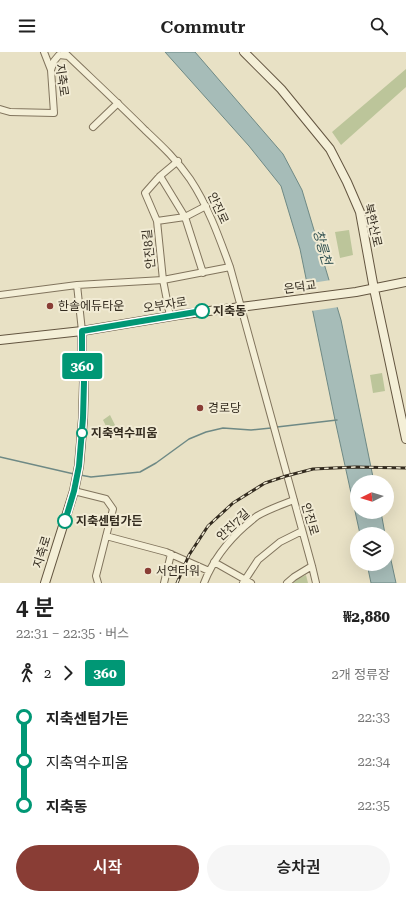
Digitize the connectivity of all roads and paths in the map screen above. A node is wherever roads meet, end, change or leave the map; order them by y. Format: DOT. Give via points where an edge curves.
graph roads {
  1 [pos="44,52"];
  2 [pos="244,52"];
  3 [pos="66,54"];
  4 [pos="52,70"];
  5 [pos="118,103"];
  6 [pos="0,109"];
  7 [pos="93,126"];
  8 [pos="178,161"];
  9 [pos="160,176"];
  10 [pos="206,206"];
  11 [pos="185,217"];
  12 [pos="157,221"];
  13 [pos="230,267"];
  14 [pos="203,273"];
  15 [pos="163,280"];
  16 [pos="406,282"];
  17 [pos="77,285"];
  18 [pos="374,289"];
  19 [pos="0,295"];
  20 [pos="264,304"];
  21 [pos="241,307"];
  22 [pos="170,316"];
  23 [pos="82,331"];
  24 [pos="0,340"];
  25 [pos="406,439"];
  26 [pos="74,491"];
  27 [pos="294,500"];
  28 [pos="302,531"];
  29 [pos="106,536"];
  30 [pos="171,554"];
  31 [pos="214,562"];
  32 [pos="312,566"];
  33 [pos="209,571"];
  34 [pos="244,581"];
  35 [pos="45,583"];
  36 [pos="98,583"];
  37 [pos="164,583"];
  38 [pos="204,583"];
  39 [pos="252,583"];
  40 [pos="287,583"];
  41 [pos="316,583"];
  1 -- 4 [label="street, 지축로"];
  2 -- 18 [label="main road, 북한산로" via="280,89 330,149 360,212"];
  3 -- 4 [label="street" via="59,55"];
  3 -- 5 [label="street, 안진로"];
  4 -- 6 [label="street, 지축로" via="54,113 10,112"];
  5 -- 7 [label="street"];
  5 -- 8 [label="street, 안진로"];
  8 -- 9 [label="street, 안진8길"];
  8 -- 10 [label="street, 안진로"];
  9 -- 11 [label="street"];
  9 -- 12 [label="street, 안진8길" via="145,193"];
  10 -- 11 [label="street"];
  10 -- 13 [label="street, 안진로"];
  11 -- 12 [label="street"];
  11 -- 14 [label="street"];
  12 -- 15 [label="street, 안진8길"];
  13 -- 14 [label="street, 안진8길"];
  13 -- 21 [label="street, 안진로"];
  14 -- 15 [label="street, 안진8길"];
  15 -- 17 [label="street, 안진8길"];
  15 -- 22 [label="street, 안진8길"];
  16 -- 18 [label="main road"];
  17 -- 19 [label="street, 안진8길"];
  17 -- 23 [label="street"];
  18 -- 20 [label="main road, 은덕교"];
  18 -- 25 [label="main road, 북한산로"];
  20 -- 21 [label="main road, 오부자로"];
  21 -- 22 [label="main road, 오부자로"];
  21 -- 27 [label="street, 안진로"];
  22 -- 23 [label="main road, 오부자로"];
  23 -- 24 [label="main road, 오부자로"];
  23 -- 26 [label="main road, 지축로" via="83,418"];
  26 -- 29 [label="street" via="106,499 113,509"];
  26 -- 35 [label="main road, 지축로"];
  27 -- 28 [label="street, 안진로"];
  27 -- 31 [label="street, 안진7길" via="256,517 220,552"];
  28 -- 32 [label="street, 안진로"];
  28 -- 34 [label="street" via="280,542 258,560"];
  29 -- 30 [label="street"];
  29 -- 36 [label="street" via="96,576"];
  30 -- 33 [label="street"];
  30 -- 37 [label="street"];
  31 -- 33 [label="street, 안진7길"];
  31 -- 34 [label="street"];
  32 -- 40 [label="street"];
  32 -- 41 [label="street, 안진로"];
  33 -- 38 [label="street, 안진7길"];
  34 -- 39 [label="street"];
}
